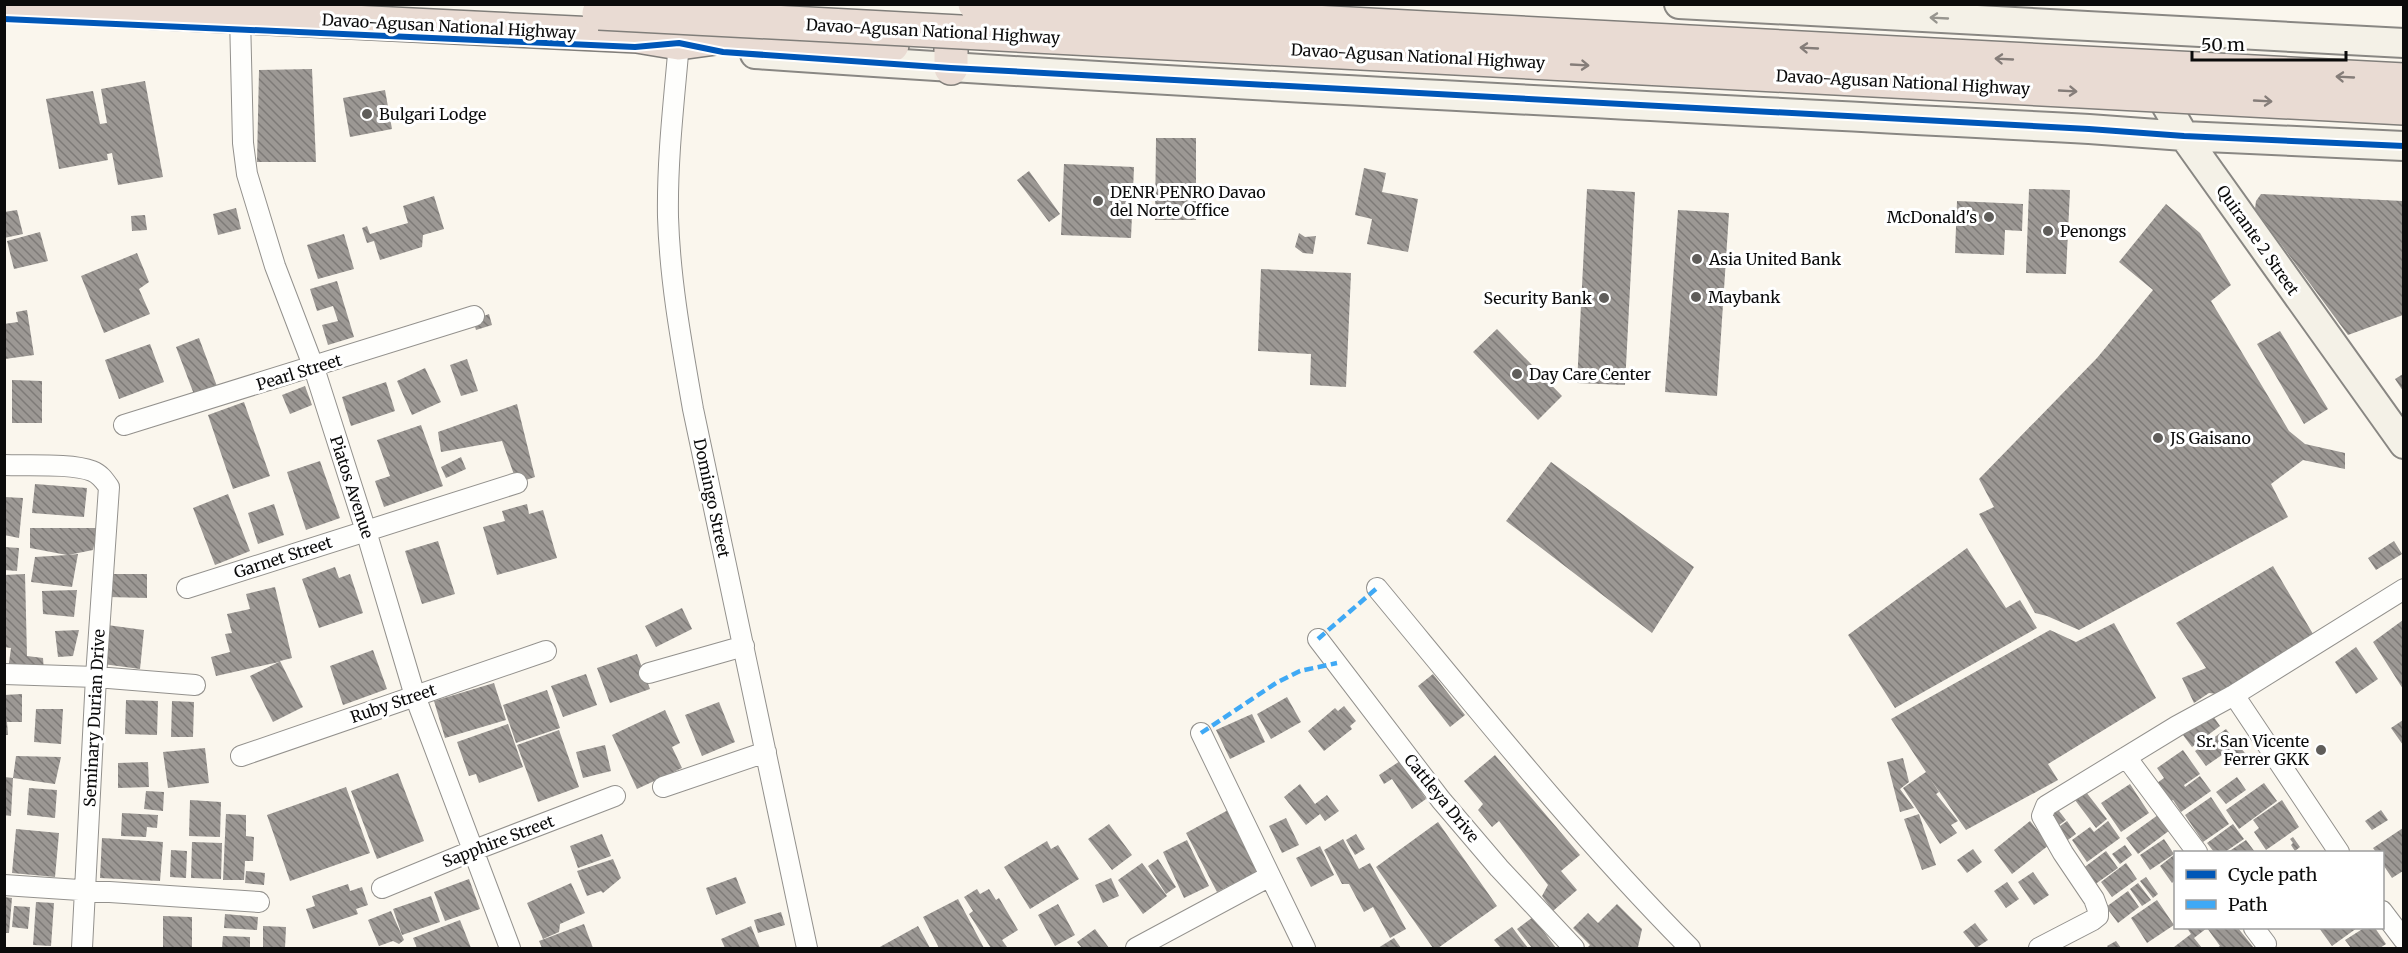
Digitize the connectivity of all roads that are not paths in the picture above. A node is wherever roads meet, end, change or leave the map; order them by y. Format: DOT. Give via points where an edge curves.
graph roads {
  1 [pos="4,4"];
  2 [pos="433,4"];
  3 [pos="675,4"];
  4 [pos="686,4"];
  5 [pos="975,4"];
  6 [pos="1177,4"];
  7 [pos="1690,12"];
  8 [pos="1371,15"];
  9 [pos="1434,18"];
  10 [pos="4,19"];
  11 [pos="240,24"];
  12 [pos="2123,28"];
  13 [pos="679,43"];
  14 [pos="2403,43"];
  15 [pos="951,57"];
  16 [pos="1370,65"];
  17 [pos="2403,80"];
  18 [pos="2403,108"];
  19 [pos="2184,136"];
  20 [pos="2403,146"];
  21 [pos="474,316"];
  22 [pos="314,368"];
  23 [pos="124,425"];
  24 [pos="2403,444"];
  25 [pos="4,465"];
  26 [pos="517,483"];
  27 [pos="366,531"];
  28 [pos="187,588"];
  29 [pos="1377,588"];
  30 [pos="2403,589"];
  31 [pos="1318,639"];
  32 [pos="744,646"];
  33 [pos="546,651"];
  34 [pos="649,673"];
  35 [pos="4,674"];
  36 [pos="96,677"];
  37 [pos="195,685"];
  38 [pos="2234,695"];
  39 [pos="415,696"];
  40 [pos="1201,733"];
  41 [pos="766,752"];
  42 [pos="241,756"];
  43 [pos="2126,757"];
  44 [pos="663,787"];
  45 [pos="615,796"];
  46 [pos="472,851"];
  47 [pos="2196,851"];
  48 [pos="2338,851"];
  49 [pos="1270,876"];
  50 [pos="4,885"];
  51 [pos="382,888"];
  52 [pos="85,889"];
  53 [pos="259,902"];
  54 [pos="2384,914"];
  55 [pos="2255,929"];
  56 [pos="2403,940"];
  57 [pos="2266,944"];
  58 [pos="82,948"];
  59 [pos="510,948"];
  60 [pos="807,948"];
  61 [pos="1136,948"];
  62 [pos="1305,948"];
  63 [pos="1574,948"];
  64 [pos="1690,948"];
  65 [pos="2038,948"];
  1 -- 11 [label="highway, Davao-Agusan National Highway"];
  2 -- 18 [label="highway, Davao-Agusan National Highway, one-way, bridge"];
  3 -- 13 [label="highway"];
  4 -- 13 [label="highway"];
  17 -- 5 [label="highway, Davao-Agusan National Highway, one-way, bridge"];
  6 -- 8 [label="highway"];
  7 -- 9 [label="highway"];
  12 -- 7 [label="street, one-way"];
  8 -- 9 [label="highway"];
  8 -- 16 [label="highway" via="1378,41"];
  9 -- 16 [label="highway, Davao-Agusan National Highway" via="1425,43 1431,68"];
  10 -- 11 [label="street"];
  11 -- 13 [label="highway, Davao-Agusan National Highway" via="637,36"];
  11 -- 22 [label="street, Piatos Avenue" via="247,174"];
  12 -- 14 [label="street"];
  12 -- 19 [label="street, Quirante 2 Street"];
  13 -- 15 [label="highway, Davao-Agusan National Highway" via="723,37"];
  13 -- 32 [label="street, Domingo Street" via="668,178 673,279 693,409"];
  15 -- 16 [label="highway, Davao-Agusan National Highway"];
  15 -- 19 [label="street"];
  19 -- 20 [label="street"];
  19 -- 24 [label="street, Quirante 2 Street"];
  21 -- 22 [label="street, Pearl Street"];
  22 -- 23 [label="street, Pearl Street"];
  22 -- 27 [label="street, Piatos Avenue"];
  25 -- 36 [label="street, Seminary Durian Drive" via="80,468 93,471 109,487"];
  26 -- 27 [label="street, Garnet Street"];
  27 -- 28 [label="street, Garnet Street"];
  27 -- 39 [label="street, Piatos Avenue"];
  29 -- 64 [label="street" via="1566,816"];
  30 -- 38 [label="street"];
  31 -- 63 [label="street, Cattleya Drive" via="1441,800"];
  32 -- 34 [label="street"];
  32 -- 41 [label="street, Domingo Street"];
  33 -- 39 [label="street, Ruby Street"];
  35 -- 36 [label="street"];
  36 -- 37 [label="street"];
  36 -- 52 [label="street, Seminary Durian Drive"];
  38 -- 43 [label="street"];
  38 -- 48 [label="street"];
  39 -- 42 [label="street, Ruby Street"];
  39 -- 46 [label="street, Piatos Avenue"];
  40 -- 49 [label="street"];
  41 -- 44 [label="street"];
  41 -- 60 [label="street, Domingo Street"];
  43 -- 47 [label="street"];
  43 -- 65 [label="street" via="2042,812 2063,853 2094,899 2098,915"];
  45 -- 46 [label="street, Sapphire Street"];
  46 -- 51 [label="street, Sapphire Street"];
  46 -- 59 [label="street, Piatos Avenue"];
  49 -- 61 [label="street"];
  49 -- 62 [label="street"];
  50 -- 52 [label="street"];
  52 -- 53 [label="street"];
  52 -- 58 [label="street, Seminary Durian Drive"];
  54 -- 56 [label="street"];
  55 -- 57 [label="street"];
}
